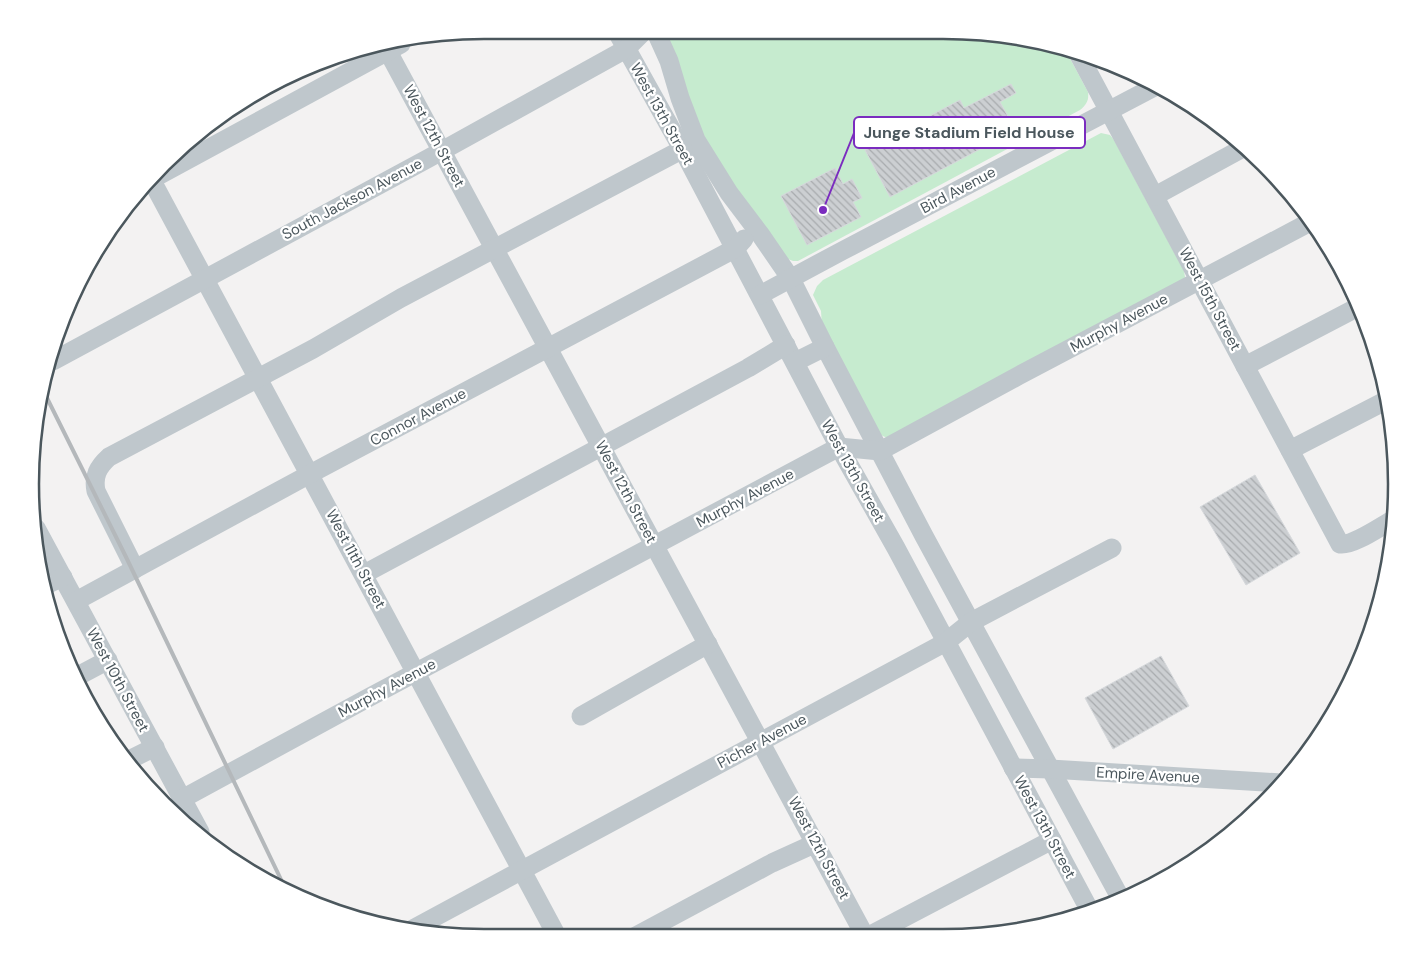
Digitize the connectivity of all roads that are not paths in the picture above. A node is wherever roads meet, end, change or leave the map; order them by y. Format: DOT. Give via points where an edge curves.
graph roads {
  1 [pos="621,39"];
  2 [pos="636,39"];
  3 [pos="658,39"];
  4 [pos="393,48"];
  5 [pos="388,49"];
  6 [pos="626,49"];
  7 [pos="1083,61"];
  8 [pos="1149,90"];
  9 [pos="1109,111"];
  10 [pos="683,149"];
  11 [pos="1238,150"];
  12 [pos="442,151"];
  13 [pos="167,171"];
  14 [pos="154,185"];
  15 [pos="1154,196"];
  16 [pos="1305,225"];
  17 [pos="754,227"];
  18 [pos="736,248"];
  19 [pos="494,249"];
  20 [pos="204,278"];
  21 [pos="791,279"];
  22 [pos="1200,281"];
  23 [pos="760,295"];
  24 [pos="1352,310"];
  25 [pos="786,344"];
  26 [pos="825,346"];
  27 [pos="548,348"];
  28 [pos="57,359"];
  29 [pos="795,362"];
  30 [pos="1245,366"];
  31 [pos="258,378"];
  32 [pos="1381,403"];
  33 [pos="601,446"];
  34 [pos="839,447"];
  35 [pos="1290,450"];
  36 [pos="880,451"];
  37 [pos="310,474"];
  38 [pos="1386,524"];
  39 [pos="924,536"];
  40 [pos="43,540"];
  41 [pos="655,546"];
  42 [pos="896,548"];
  43 [pos="1112,548"];
  44 [pos="134,569"];
  45 [pos="364,574"];
  46 [pos="63,576"];
  47 [pos="50,583"];
  48 [pos="76,601"];
  49 [pos="971,622"];
  50 [pos="946,642"];
  51 [pos="708,644"];
  52 [pos="108,660"];
  53 [pos="416,672"];
  54 [pos="82,674"];
  55 [pos="581,716"];
  56 [pos="1026,724"];
  57 [pos="998,739"];
  58 [pos="761,741"];
  59 [pos="154,747"];
  60 [pos="133,758"];
  61 [pos="1013,768"];
  62 [pos="1050,769"];
  63 [pos="1274,782"];
  64 [pos="182,799"];
  65 [pos="1072,810"];
  66 [pos="194,823"];
  67 [pos="1049,833"];
  68 [pos="816,843"];
  69 [pos="521,870"];
  70 [pos="1112,882"];
  71 [pos="1118,893"];
  72 [pos="1086,904"];
  73 [pos="421,924"];
  74 [pos="553,929"];
  75 [pos="649,929"];
  76 [pos="861,929"];
  77 [pos="882,929"];
  1 -- 6 [label="street, West 13th Street"];
  2 -- 6 [label="street, South Jackson Avenue"];
  3 -- 17 [label="street, West 13th Street" via="696,140"];
  4 -- 12 [label="street, West 12th Street"];
  5 -- 13 [label="street"];
  6 -- 10 [label="street, West 13th Street"];
  6 -- 12 [label="street, South Jackson Avenue"];
  7 -- 9 [label="street, West 15th Street"];
  8 -- 9 [label="street, Bird Avenue"];
  9 -- 15 [label="street, West 15th Street"];
  9 -- 21 [label="street, Bird Avenue"];
  10 -- 18 [label="street, West 13th Street"];
  10 -- 19 [label="street"];
  11 -- 15 [label="street"];
  12 -- 19 [label="street, West 12th Street"];
  12 -- 20 [label="street, South Jackson Avenue"];
  14 -- 20 [label="street, West 11th Street"];
  15 -- 22 [label="street, West 15th Street"];
  16 -- 22 [label="street, Murphy Avenue"];
  17 -- 18 [label="street, Connor Avenue"];
  17 -- 21 [label="street, West 13th Street"];
  18 -- 23 [label="street, West 13th Street"];
  18 -- 27 [label="street, Connor Avenue"];
  19 -- 27 [label="street, West 12th Street"];
  19 -- 31 [label="street"];
  20 -- 28 [label="street, South Jackson Avenue"];
  20 -- 31 [label="street, West 11th Street"];
  21 -- 23 [label="street, Bird Avenue"];
  21 -- 26 [label="street, West 13th Street"];
  22 -- 30 [label="street, West 15th Street"];
  22 -- 36 [label="street, Murphy Avenue"];
  23 -- 25 [label="street, West 13th Street"];
  24 -- 30 [label="street"];
  25 -- 29 [label="street, West 13th Street"];
  25 -- 33 [label="street" via="748,368"];
  26 -- 29 [label="street"];
  26 -- 36 [label="street, West 13th Street"];
  27 -- 33 [label="street, West 12th Street"];
  27 -- 37 [label="street, Connor Avenue"];
  29 -- 34 [label="street, West 13th Street"];
  30 -- 35 [label="street, West 15th Street"];
  31 -- 37 [label="street, West 11th Street"];
  31 -- 44 [label="street" via="116,452 102,463 94,483 96,491"];
  32 -- 35 [label="street"];
  33 -- 41 [label="street, West 12th Street"];
  33 -- 45 [label="street"];
  34 -- 36 [label="street"];
  34 -- 41 [label="street, Murphy Avenue"];
  34 -- 42 [label="street, West 13th Street"];
  35 -- 38 [label="street, West 15th Street" via="1340,544 1351,543"];
  36 -- 39 [label="street, West 13th Street"];
  37 -- 44 [label="street, Connor Avenue"];
  37 -- 45 [label="street, West 11th Street"];
  39 -- 42 [label="street"];
  39 -- 49 [label="street, West 13th Street"];
  40 -- 46 [label="street, West 10th Street"];
  41 -- 51 [label="street, West 12th Street"];
  41 -- 53 [label="street, Murphy Avenue"];
  42 -- 50 [label="street, West 13th Street"];
  43 -- 49 [label="street, Picher Avenue"];
  44 -- 48 [label="street, Connor Avenue"];
  45 -- 53 [label="street, West 11th Street"];
  46 -- 47 [label="street"];
  46 -- 48 [label="street, West 10th Street"];
  48 -- 52 [label="street, West 10th Street"];
  49 -- 50 [label="street, Picher Avenue"];
  49 -- 56 [label="street, West 13th Street"];
  50 -- 57 [label="street, West 13th Street"];
  50 -- 58 [label="street, Picher Avenue"];
  51 -- 55 [label="street"];
  51 -- 58 [label="street, West 12th Street"];
  52 -- 54 [label="street"];
  52 -- 59 [label="street, West 10th Street"];
  53 -- 64 [label="street, Murphy Avenue"];
  53 -- 69 [label="street, West 11th Street"];
  56 -- 57 [label="street"];
  56 -- 62 [label="street, West 13th Street"];
  57 -- 61 [label="street, West 13th Street"];
  58 -- 68 [label="street, West 12th Street"];
  58 -- 69 [label="street, Picher Avenue"];
  59 -- 60 [label="street"];
  59 -- 64 [label="street, West 10th Street"];
  61 -- 62 [label="street, Empire Avenue"];
  61 -- 67 [label="street, West 13th Street"];
  62 -- 63 [label="street, Empire Avenue"];
  62 -- 65 [label="street, West 13th Street"];
  64 -- 66 [label="street, West 10th Street"];
  65 -- 67 [label="street"];
  65 -- 70 [label="street, West 13th Street"];
  67 -- 72 [label="street, West 13th Street"];
  67 -- 77 [label="street"];
  68 -- 75 [label="street"];
  68 -- 76 [label="street, West 12th Street"];
  69 -- 73 [label="street, Picher Avenue"];
  69 -- 74 [label="street, West 11th Street"];
  70 -- 71 [label="street, West 13th Street"];
  70 -- 72 [label="street"];
}
